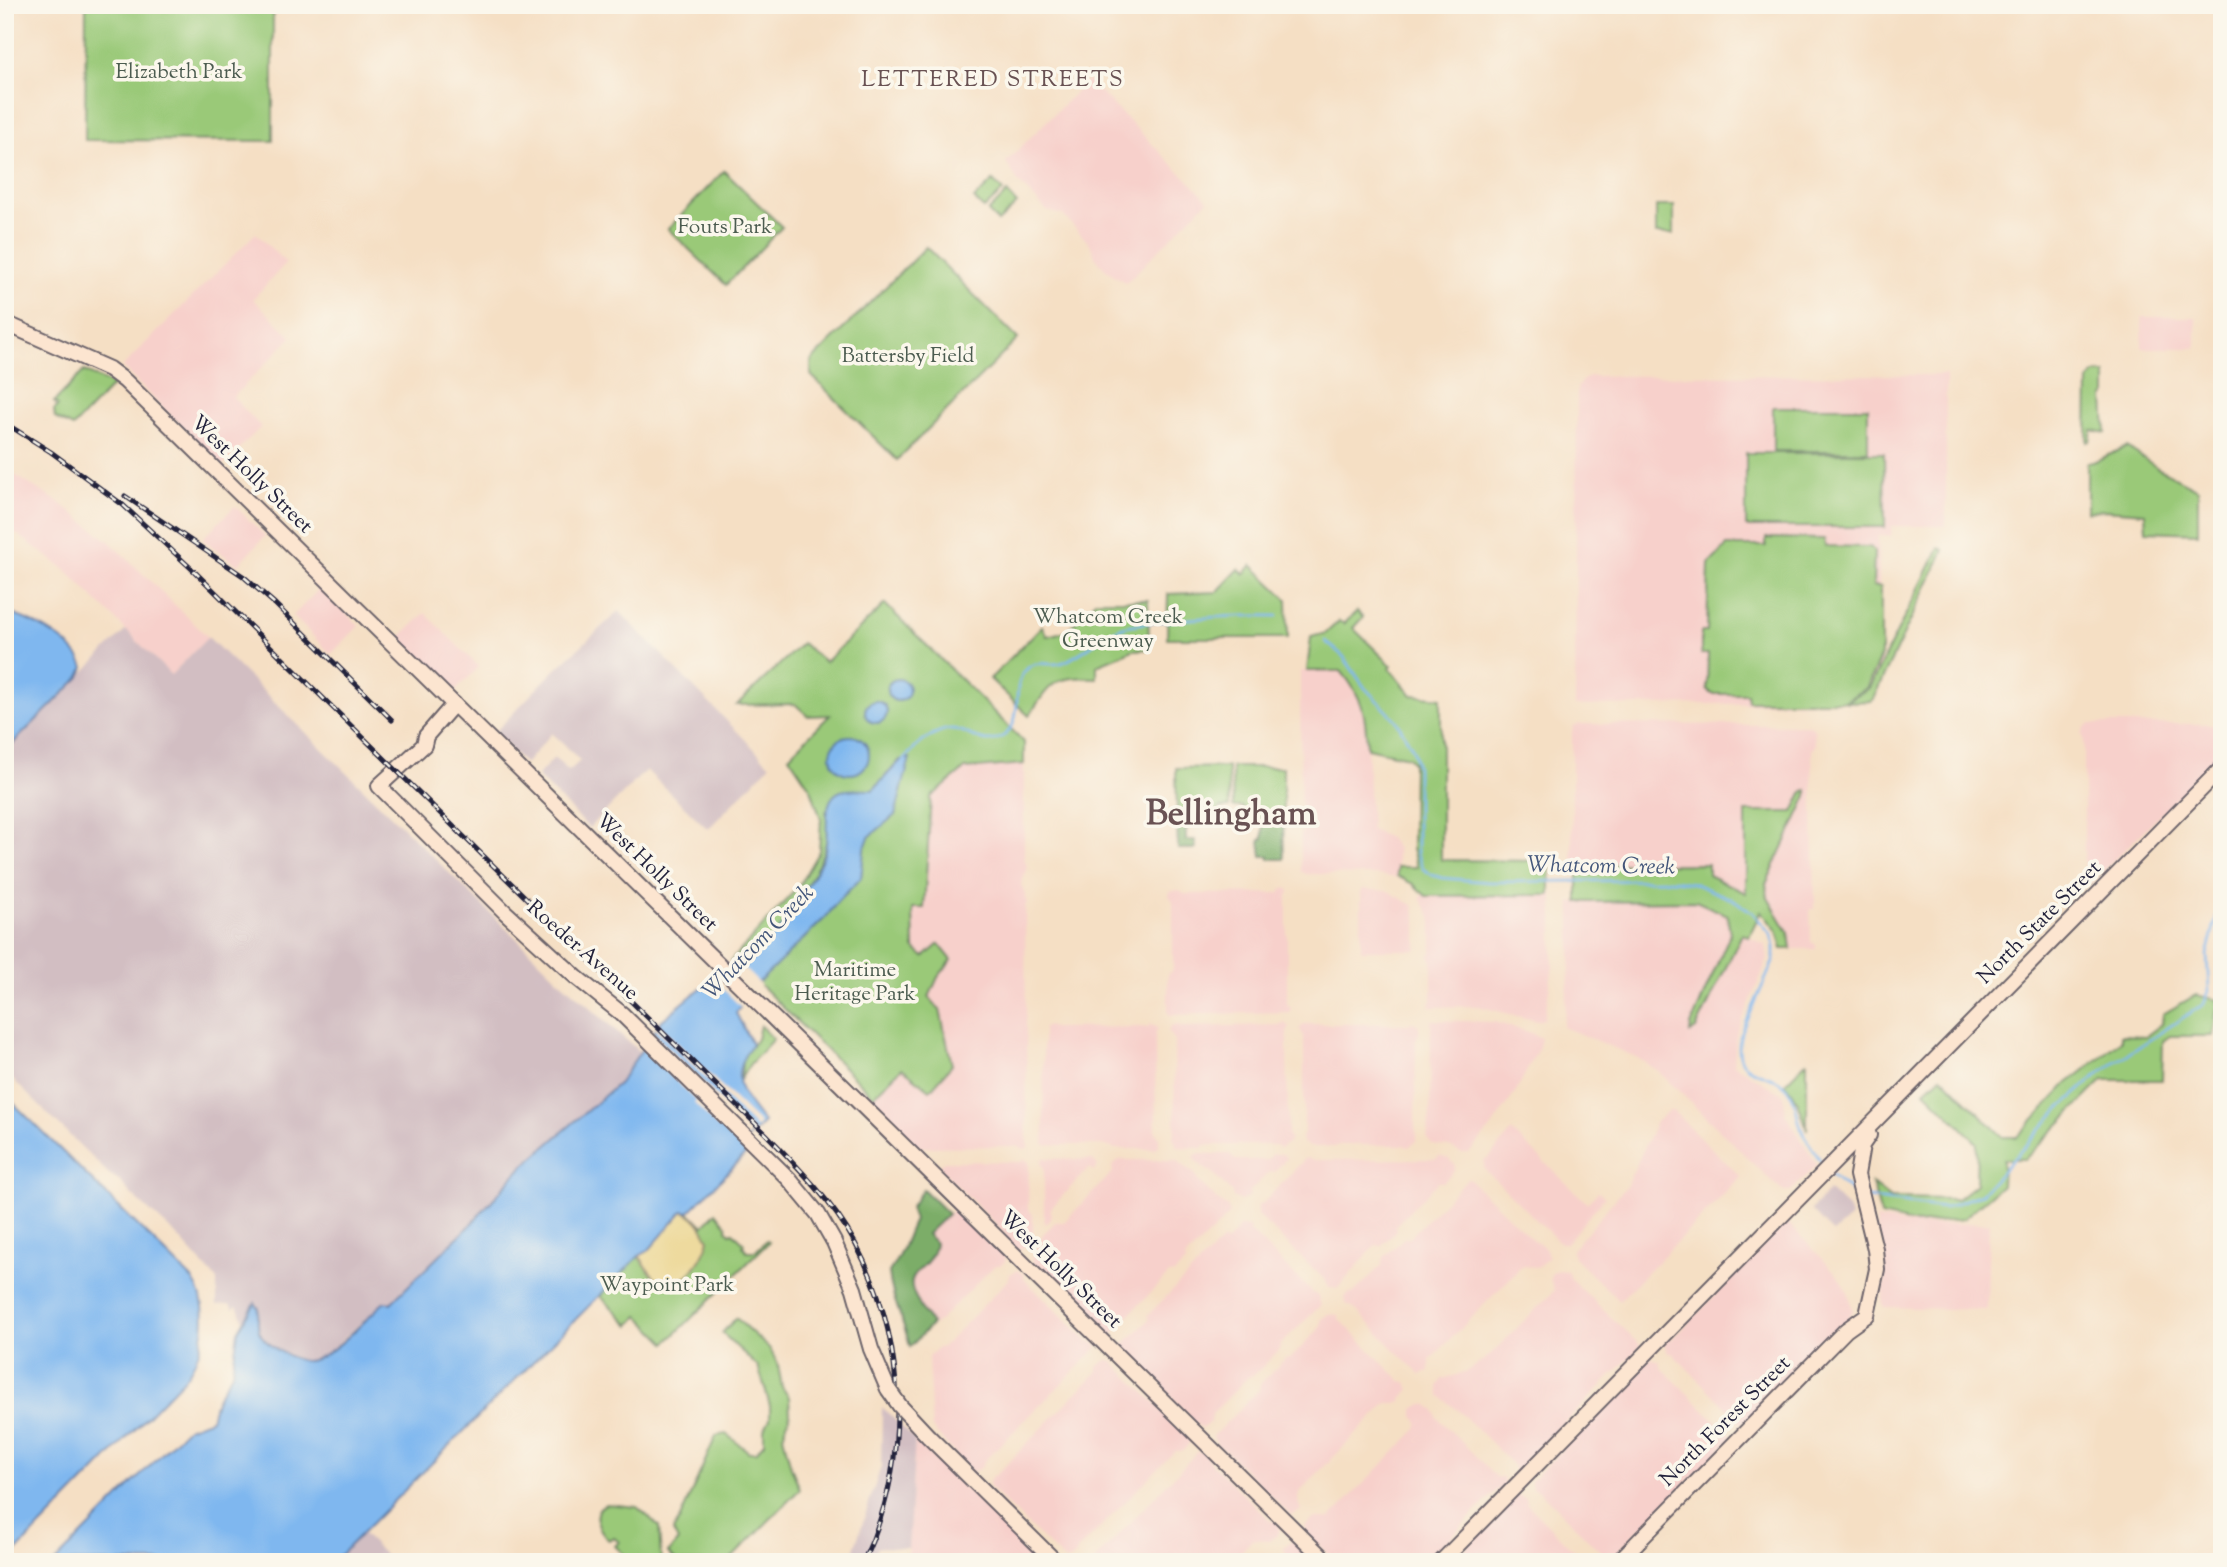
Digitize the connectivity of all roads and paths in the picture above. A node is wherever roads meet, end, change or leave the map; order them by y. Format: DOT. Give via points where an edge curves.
graph roads {
  1 [pos="5,323"];
  2 [pos="454,704"];
  3 [pos="2222,768"];
  4 [pos="1889,1109"];
  5 [pos="1056,1562"];
  6 [pos="1327,1562"];
  7 [pos="1441,1562"];
  8 [pos="1618,1562"];
  1 -- 2 [label="main road, West Holly Street" via="109,369 125,381"];
  2 -- 5 [label="main road, Roeder Avenue, bridge" via="426,736 394,762 396,769 379,786 789,1179 824,1225 854,1289 883,1379 900,1406"];
  2 -- 6 [label="main road, West Holly Street"];
  3 -- 4 [label="main road, North State Street"];
  4 -- 7 [label="main road"];
  4 -- 8 [label="main road, North Forest Street" via="1862,1145 1858,1160 1858,1181 1877,1269 1867,1315 1846,1330"];
}
